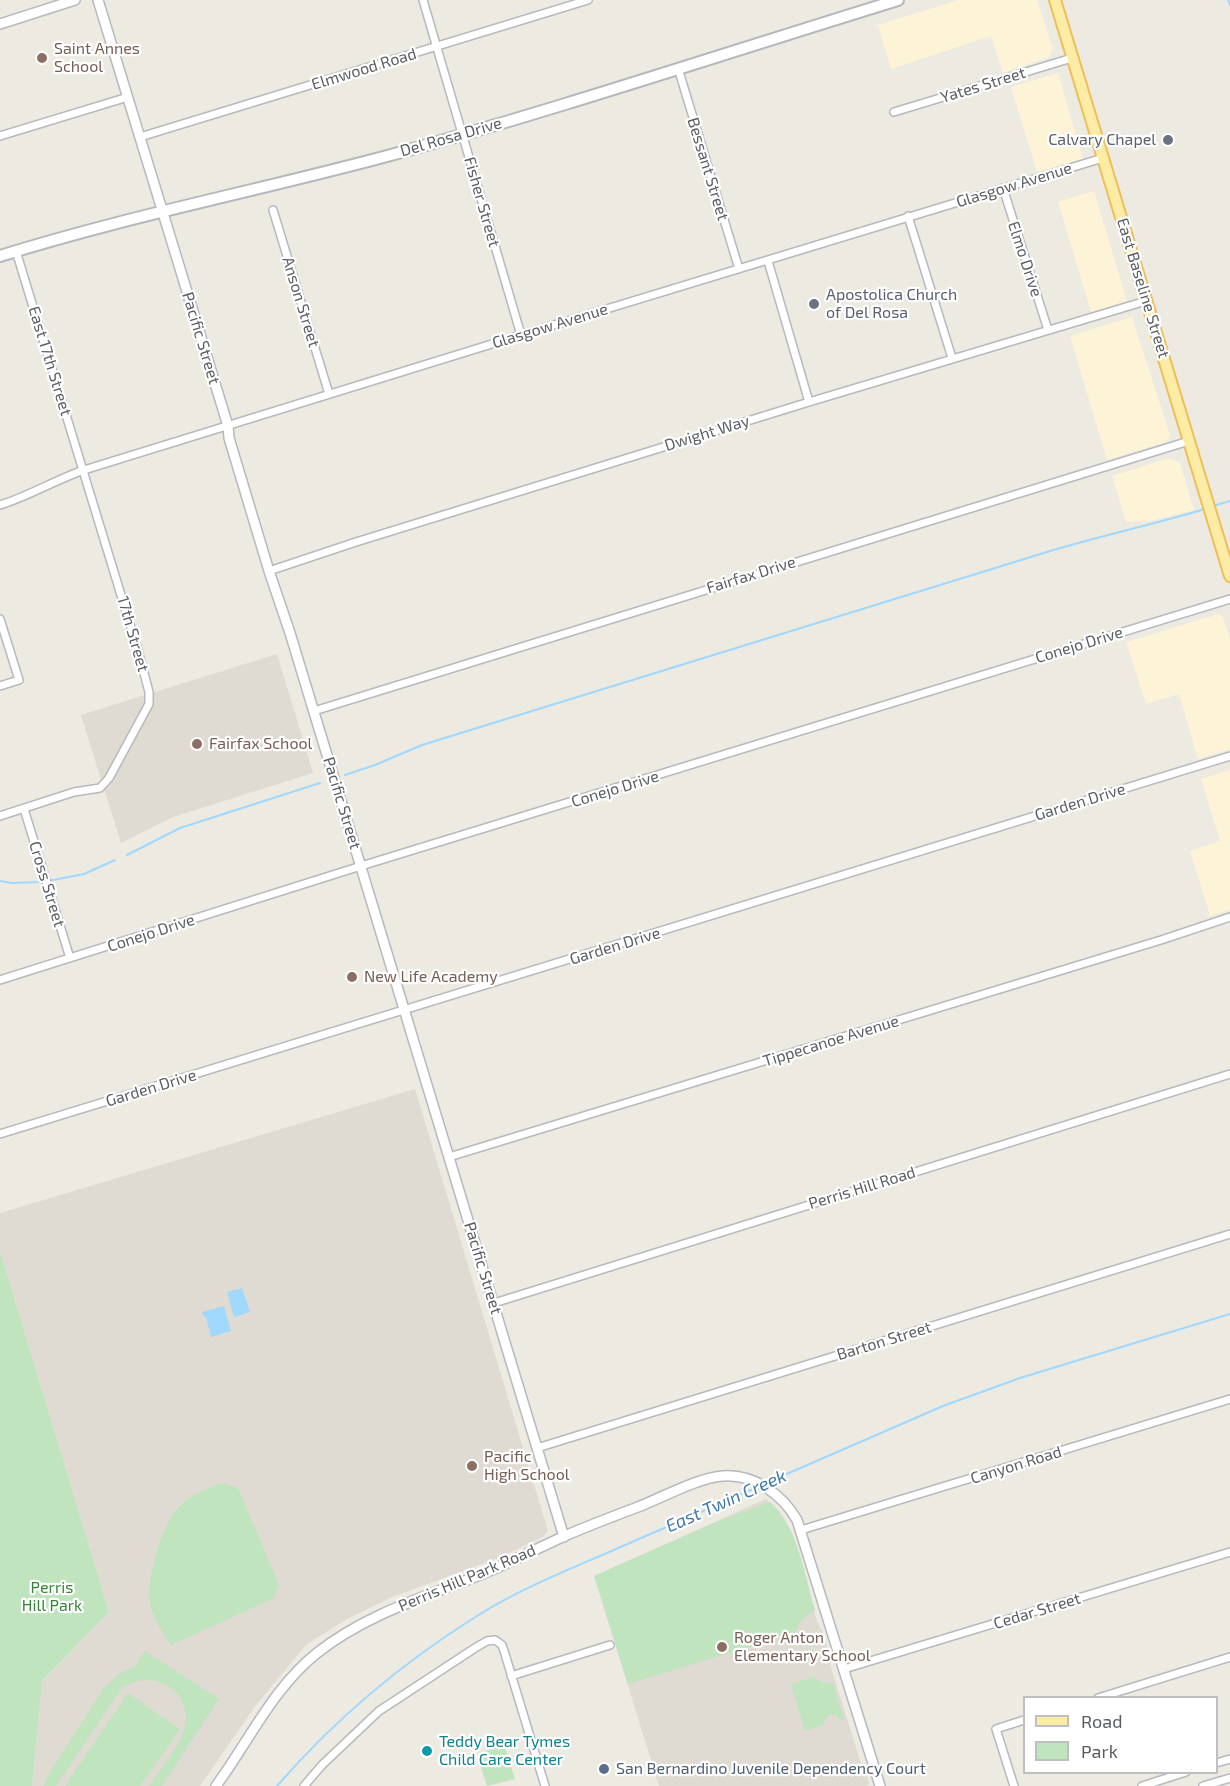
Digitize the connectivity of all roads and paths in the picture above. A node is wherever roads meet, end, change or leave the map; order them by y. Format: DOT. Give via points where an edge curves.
graph roads {
  1 [pos="75,0"];
  2 [pos="98,0"];
  3 [pos="423,0"];
  4 [pos="588,0"];
  5 [pos="898,0"];
  6 [pos="1054,0"];
  7 [pos="0,24"];
  8 [pos="437,47"];
  9 [pos="1072,58"];
  10 [pos="678,68"];
  11 [pos="128,97"];
  12 [pos="894,112"];
  13 [pos="463,134"];
  14 [pos="0,136"];
  15 [pos="140,137"];
  16 [pos="1103,158"];
  17 [pos="1003,188"];
  18 [pos="273,210"];
  19 [pos="162,211"];
  20 [pos="908,216"];
  21 [pos="15,251"];
  22 [pos="0,256"];
  23 [pos="768,261"];
  24 [pos="739,269"];
  25 [pos="1146,301"];
  26 [pos="1048,330"];
  27 [pos="521,334"];
  28 [pos="952,358"];
  29 [pos="329,394"];
  30 [pos="809,402"];
  31 [pos="228,426"];
  32 [pos="1189,441"];
  33 [pos="84,470"];
  34 [pos="0,505"];
  35 [pos="269,571"];
  36 [pos="1230,576"];
  37 [pos="1230,599"];
  38 [pos="0,620"];
  39 [pos="0,686"];
  40 [pos="314,711"];
  41 [pos="1230,756"];
  42 [pos="24,809"];
  43 [pos="0,816"];
  44 [pos="361,867"];
  45 [pos="1230,917"];
  46 [pos="70,958"];
  47 [pos="0,980"];
  48 [pos="405,1011"];
  49 [pos="1230,1074"];
  50 [pos="0,1134"];
  51 [pos="449,1157"];
  52 [pos="1230,1234"];
  53 [pos="494,1303"];
  54 [pos="1230,1399"];
  55 [pos="537,1448"];
  56 [pos="801,1530"];
  57 [pos="564,1536"];
  58 [pos="1230,1552"];
  59 [pos="610,1645"];
  60 [pos="1230,1657"];
  61 [pos="844,1669"];
  62 [pos="511,1676"];
  63 [pos="1104,1696"];
  64 [pos="1023,1720"];
  65 [pos="1183,1774"];
  66 [pos="1230,1778"];
  67 [pos="216,1786"];
  68 [pos="304,1786"];
  69 [pos="545,1786"];
  70 [pos="880,1786"];
  71 [pos="1014,1786"];
  72 [pos="1142,1786"];
  73 [pos="1203,1786"];
  1 -- 7 [label="street"];
  2 -- 11 [label="street, Pacific Street"];
  3 -- 8 [label="street, Fisher Street"];
  4 -- 8 [label="street, Elmwood Road"];
  5 -- 10 [label="main road, Del Rosa Drive"];
  6 -- 9 [label="main road, East Baseline Street"];
  8 -- 13 [label="street, Fisher Street"];
  8 -- 15 [label="street, Elmwood Road"];
  9 -- 12 [label="street, Yates Street"];
  9 -- 16 [label="main road, East Baseline Street"];
  10 -- 13 [label="main road, Del Rosa Drive"];
  10 -- 24 [label="street, Bessant Street"];
  11 -- 14 [label="street"];
  11 -- 15 [label="street, Pacific Street"];
  13 -- 19 [label="main road, Del Rosa Drive"];
  13 -- 27 [label="street, Fisher Street"];
  15 -- 19 [label="street, Pacific Street"];
  16 -- 17 [label="street, Glasgow Avenue"];
  16 -- 25 [label="main road, East Baseline Street"];
  17 -- 20 [label="street, Glasgow Avenue"];
  17 -- 26 [label="street, Elmo Drive"];
  18 -- 29 [label="street, Anson Street"];
  19 -- 21 [label="main road, Del Rosa Drive"];
  19 -- 31 [label="street, Pacific Street"];
  20 -- 23 [label="street, Glasgow Avenue"];
  20 -- 28 [label="street"];
  21 -- 22 [label="main road, Del Rosa Drive"];
  21 -- 33 [label="street, East 17th Street"];
  23 -- 24 [label="street, Glasgow Avenue"];
  23 -- 30 [label="street"];
  24 -- 27 [label="street, Glasgow Avenue"];
  25 -- 26 [label="street, Dwight Way"];
  25 -- 32 [label="main road, East Baseline Street"];
  26 -- 28 [label="street, Dwight Way"];
  27 -- 29 [label="street, Glasgow Avenue"];
  28 -- 30 [label="street, Dwight Way"];
  29 -- 31 [label="street, Glasgow Avenue"];
  30 -- 35 [label="street, Dwight Way"];
  31 -- 33 [label="street, Glasgow Avenue"];
  31 -- 35 [label="street, Pacific Street"];
  32 -- 36 [label="main road, East Baseline Street"];
  32 -- 40 [label="street, Fairfax Drive"];
  33 -- 34 [label="street, Glasgow Avenue"];
  33 -- 42 [label="street, 17th Street" via="150,704 100,788 74,792"];
  35 -- 40 [label="street, Pacific Street"];
  37 -- 44 [label="street, Conejo Drive"];
  38 -- 39 [label="street" via="19,680"];
  40 -- 44 [label="street, Pacific Street"];
  41 -- 48 [label="street, Garden Drive"];
  42 -- 43 [label="street"];
  42 -- 46 [label="street, Cross Street"];
  44 -- 46 [label="street, Conejo Drive"];
  44 -- 48 [label="street, Pacific Street"];
  45 -- 51 [label="street, Tippecanoe Avenue"];
  46 -- 47 [label="street, Conejo Drive"];
  48 -- 50 [label="street, Garden Drive"];
  48 -- 51 [label="street, Pacific Street"];
  49 -- 53 [label="street, Perris Hill Road"];
  51 -- 53 [label="street, Pacific Street"];
  52 -- 55 [label="street, Barton Street"];
  53 -- 55 [label="street, Pacific Street"];
  54 -- 56 [label="street, Canyon Road"];
  55 -- 57 [label="street, Pacific Street"];
  56 -- 57 [label="street, Perris Hill Park Road" via="792,1511 776,1494 740,1477 725,1476"];
  56 -- 61 [label="street"];
  57 -- 67 [label="street, Perris Hill Park Road" via="339,1636 290,1679"];
  58 -- 61 [label="street, Cedar Street"];
  59 -- 62 [label="street"];
  60 -- 63 [label="street"];
  61 -- 70 [label="street"];
  62 -- 68 [label="street" via="502,1645 495,1640 487,1641 379,1711"];
  62 -- 69 [label="street"];
  64 -- 71 [label="street" via="996,1729"];
  65 -- 72 [label="street"];
  66 -- 73 [label="street"];
}
